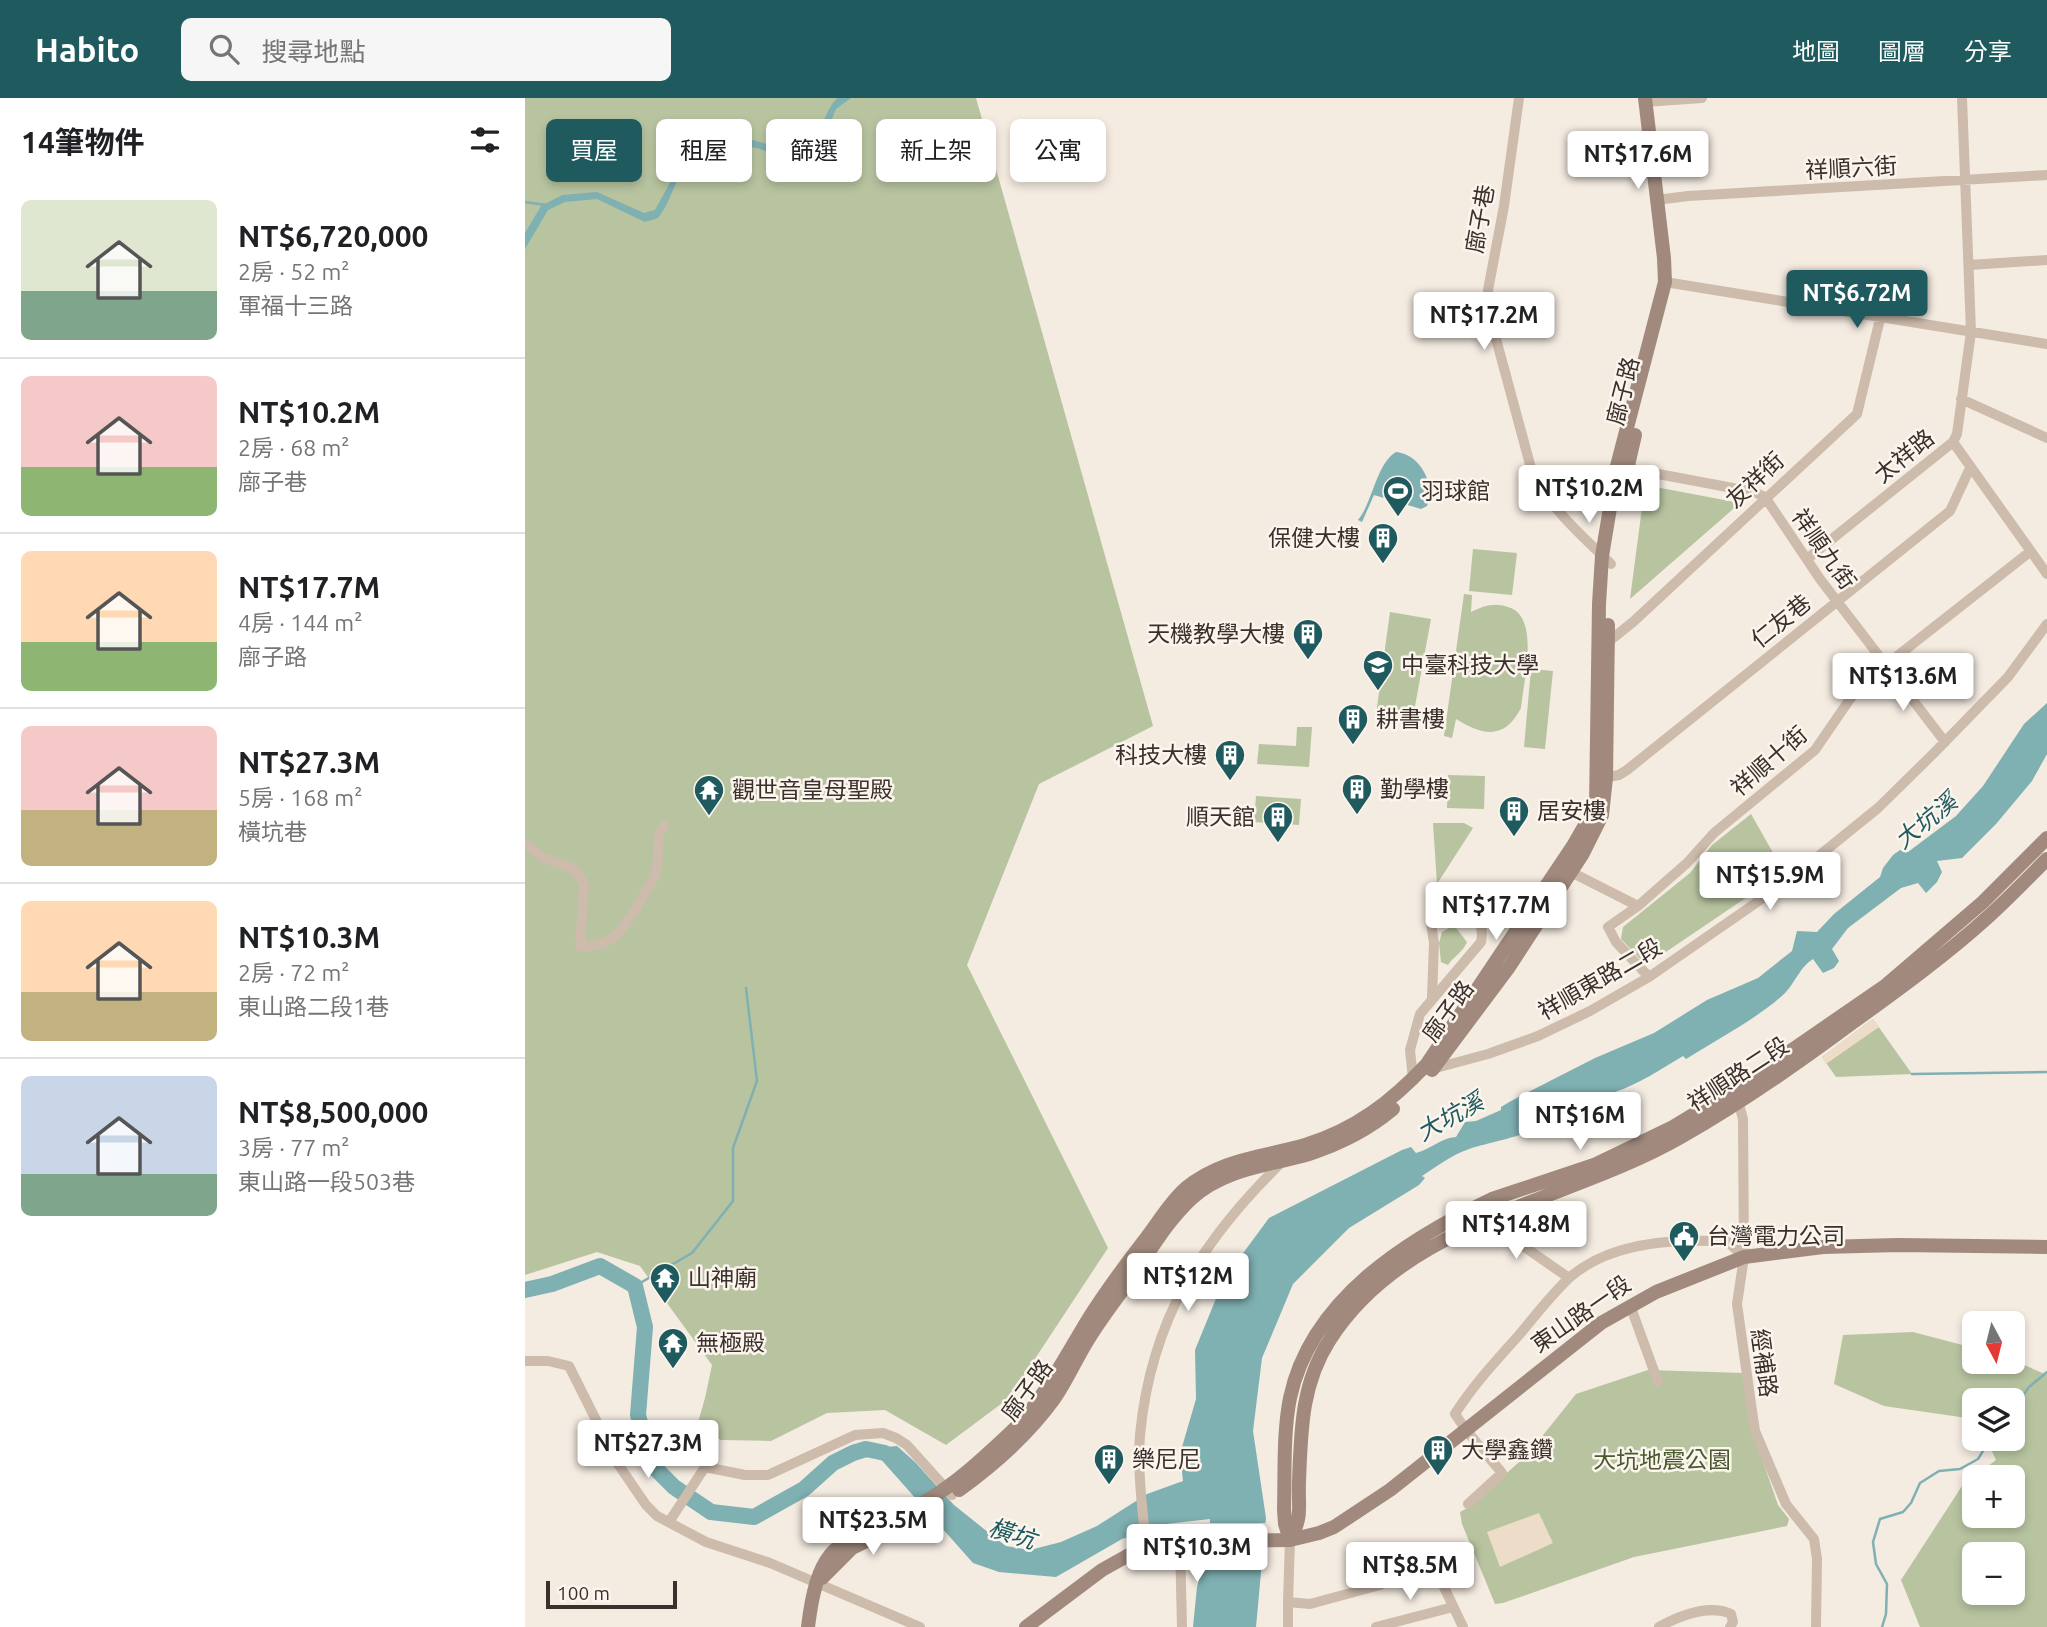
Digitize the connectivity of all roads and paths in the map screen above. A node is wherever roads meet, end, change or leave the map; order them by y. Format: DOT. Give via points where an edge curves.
graph roads {
  1 [pos="1518,98"];
  2 [pos="1702,98"];
  3 [pos="1962,98"];
  4 [pos="1649,100"];
  5 [pos="2047,175"];
  6 [pos="1965,181"];
  7 [pos="1662,199"];
  8 [pos="2047,260"];
  9 [pos="1969,265"];
  10 [pos="1669,283"];
  11 [pos="1879,318"];
  12 [pos="1971,332"];
  13 [pos="2047,344"];
  14 [pos="1961,399"];
  15 [pos="2047,438"];
  16 [pos="1953,442"];
  17 [pos="1622,467"];
  18 [pos="1970,468"];
  19 [pos="1765,497"];
  20 [pos="2031,551"];
  21 [pos="1807,559"];
  22 [pos="1607,560"];
  23 [pos="2047,574"];
  24 [pos="1836,601"];
  25 [pos="2047,624"];
  26 [pos="1608,642"];
  27 [pos="1887,666"];
  28 [pos="1945,742"];
  29 [pos="1600,778"];
  30 [pos="664,826"];
  31 [pos="2047,838"];
  32 [pos="525,843"];
  33 [pos="2047,859"];
  34 [pos="1571,872"];
  35 [pos="1638,906"];
  36 [pos="1649,977"];
  37 [pos="1432,998"];
  38 [pos="1430,1067"];
  39 [pos="1417,1082"];
  40 [pos="1737,1096"];
  41 [pos="1283,1160"];
  42 [pos="1496,1215"];
  43 [pos="2047,1247"];
  44 [pos="1744,1257"];
  45 [pos="1569,1278"];
  46 [pos="1630,1305"];
  47 [pos="525,1361"];
  48 [pos="1658,1382"];
  49 [pos="1466,1430"];
  50 [pos="948,1493"];
  51 [pos="1468,1504"];
  52 [pos="669,1522"];
  53 [pos="1290,1540"];
  54 [pos="1187,1541"];
  55 [pos="1146,1542"];
  56 [pos="815,1583"];
  57 [pos="1288,1602"];
  58 [pos="1453,1607"];
  59 [pos="918,1626"];
  60 [pos="808,1627"];
  61 [pos="1026,1627"];
  62 [pos="1182,1627"];
  63 [pos="1288,1627"];
  64 [pos="1376,1627"];
  65 [pos="1462,1627"];
  66 [pos="1659,1627"];
  67 [pos="1730,1627"];
  68 [pos="1816,1627"];
  1 -- 22 [label="street, 廍子巷" via="1488,290 1492,324 1538,483 1550,504"];
  2 -- 4 [label="street"];
  3 -- 6 [label="street, 太祥路"];
  4 -- 7 [label="main road, 廍子路"];
  5 -- 6 [label="street, 祥順六街"];
  6 -- 7 [label="street, 祥順六街"];
  6 -- 9 [label="street, 太祥路"];
  7 -- 10 [label="main road, 廍子路"];
  8 -- 9 [label="street"];
  9 -- 12 [label="street, 太祥路"];
  10 -- 11 [label="street"];
  10 -- 17 [label="main road, 廍子路"];
  11 -- 12 [label="street"];
  11 -- 19 [label="street, 友祥街" via="1857,414"];
  12 -- 13 [label="street"];
  12 -- 14 [label="street, 太祥路"];
  14 -- 15 [label="street"];
  14 -- 16 [label="street, 太祥路"];
  16 -- 18 [label="street"];
  16 -- 21 [label="street, 太祥路"];
  17 -- 19 [label="street, 祥順九街"];
  17 -- 22 [label="main road, 廍子路"];
  18 -- 20 [label="street"];
  18 -- 24 [label="street, 仁友巷" via="1950,511"];
  19 -- 21 [label="street, 祥順九街"];
  19 -- 26 [label="street, 友祥街"];
  20 -- 23 [label="street"];
  20 -- 27 [label="street, 祥順十街"];
  21 -- 24 [label="street, 祥順九街"];
  22 -- 26 [label="main road, 廍子路"];
  22 -- 29 [label="main road, 廍子路"];
  24 -- 27 [label="street, 祥順九街"];
  24 -- 29 [label="street, 仁友巷" via="1627,771"];
  25 -- 28 [label="street, 祥順東路二段" via="2008,677"];
  26 -- 29 [label="main road, 廍子路"];
  27 -- 28 [label="street, 祥順九街"];
  27 -- 35 [label="street, 祥順十街" via="1856,691 1815,750 1714,833"];
  28 -- 36 [label="street, 祥順東路二段" via="1835,845"];
  29 -- 34 [label="main road, 廍子路" via="1602,815"];
  29 -- 38 [label="main road, 廍子路" via="1596,806 1573,846"];
  30 -- 32 [label="street" via="658,833 655,874 629,921 607,942 589,947 580,946 584,884 574,869 542,857"];
  31 -- 40 [label="main road, 祥順路二段" via="1983,902 1885,986"];
  33 -- 40 [label="main road, 祥順路二段" via="1933,964 1802,1061"];
  34 -- 35 [label="street"];
  34 -- 38 [label="main road, 廍子路" via="1509,967"];
  35 -- 36 [label="street, 祥順十街" via="1608,927"];
  36 -- 38 [label="street, 祥順東路二段" via="1538,1036"];
  37 -- 37 [label="street" via="1481,942 1479,926 1469,917 1431,923"];
  37 -- 39 [label="street" via="1420,1014 1410,1050"];
  38 -- 39 [label="main road, 廍子路"];
  39 -- 41 [label="main road, 廍子路" via="1372,1126 1338,1143"];
  39 -- 50 [label="main road, 廍子路" via="1355,1125 1303,1145 1229,1163 1188,1187 1171,1203 1106,1294 1022,1421"];
  40 -- 42 [label="main road, 祥順路二段" via="1643,1157"];
  40 -- 44 [label="street, 經補路" via="1743,1119"];
  40 -- 53 [label="main road, 祥順路二段" via="1605,1160 1476,1207 1385,1261 1355,1288 1318,1330 1297,1373 1290,1400 1284,1509"];
  41 -- 50 [label="main road, 廍子路" via="1245,1168 1193,1197 1162,1233 1086,1342 1055,1398 991,1467"];
  41 -- 55 [label="street" via="1231,1214 1199,1258 1152,1364 1140,1437"];
  42 -- 45 [label="street" via="1506,1234"];
  42 -- 53 [label="main road, 祥順路二段" via="1396,1271 1363,1299 1330,1340 1304,1401 1300,1521"];
  43 -- 44 [label="main road, 東山路一段" via="1823,1247"];
  44 -- 45 [label="street" via="1728,1242 1657,1243 1621,1250"];
  44 -- 46 [label="main road, 東山路一段"];
  44 -- 68 [label="street, 經補路" via="1737,1304 1755,1431 1786,1504 1814,1539"];
  45 -- 49 [label="street" via="1455,1414"];
  46 -- 48 [label="street"];
  46 -- 49 [label="main road, 東山路一段"];
  47 -- 52 [label="street" via="569,1366 618,1464 646,1505"];
  49 -- 51 [label="street" via="1502,1473"];
  49 -- 53 [label="main road, 東山路一段" via="1352,1517 1319,1534"];
  50 -- 52 [label="street" via="896,1438 883,1433 855,1435 768,1475 705,1466"];
  50 -- 56 [label="main road" via="852,1548"];
  52 -- 56 [label="street" via="706,1542"];
  53 -- 54 [label="main road, 東山路一段"];
  53 -- 57 [label="street"];
  54 -- 55 [label="main road, 東山路一段"];
  54 -- 62 [label="street"];
  55 -- 61 [label="main road, 東山路一段"];
  56 -- 59 [label="street"];
  56 -- 60 [label="main road"];
  57 -- 58 [label="street" via="1310,1604 1380,1585 1415,1562 1425,1561 1433,1564"];
  57 -- 63 [label="street"];
  58 -- 64 [label="street"];
  58 -- 65 [label="street"];
  66 -- 67 [label="street" via="1693,1613 1725,1611 1731,1614"];
}
